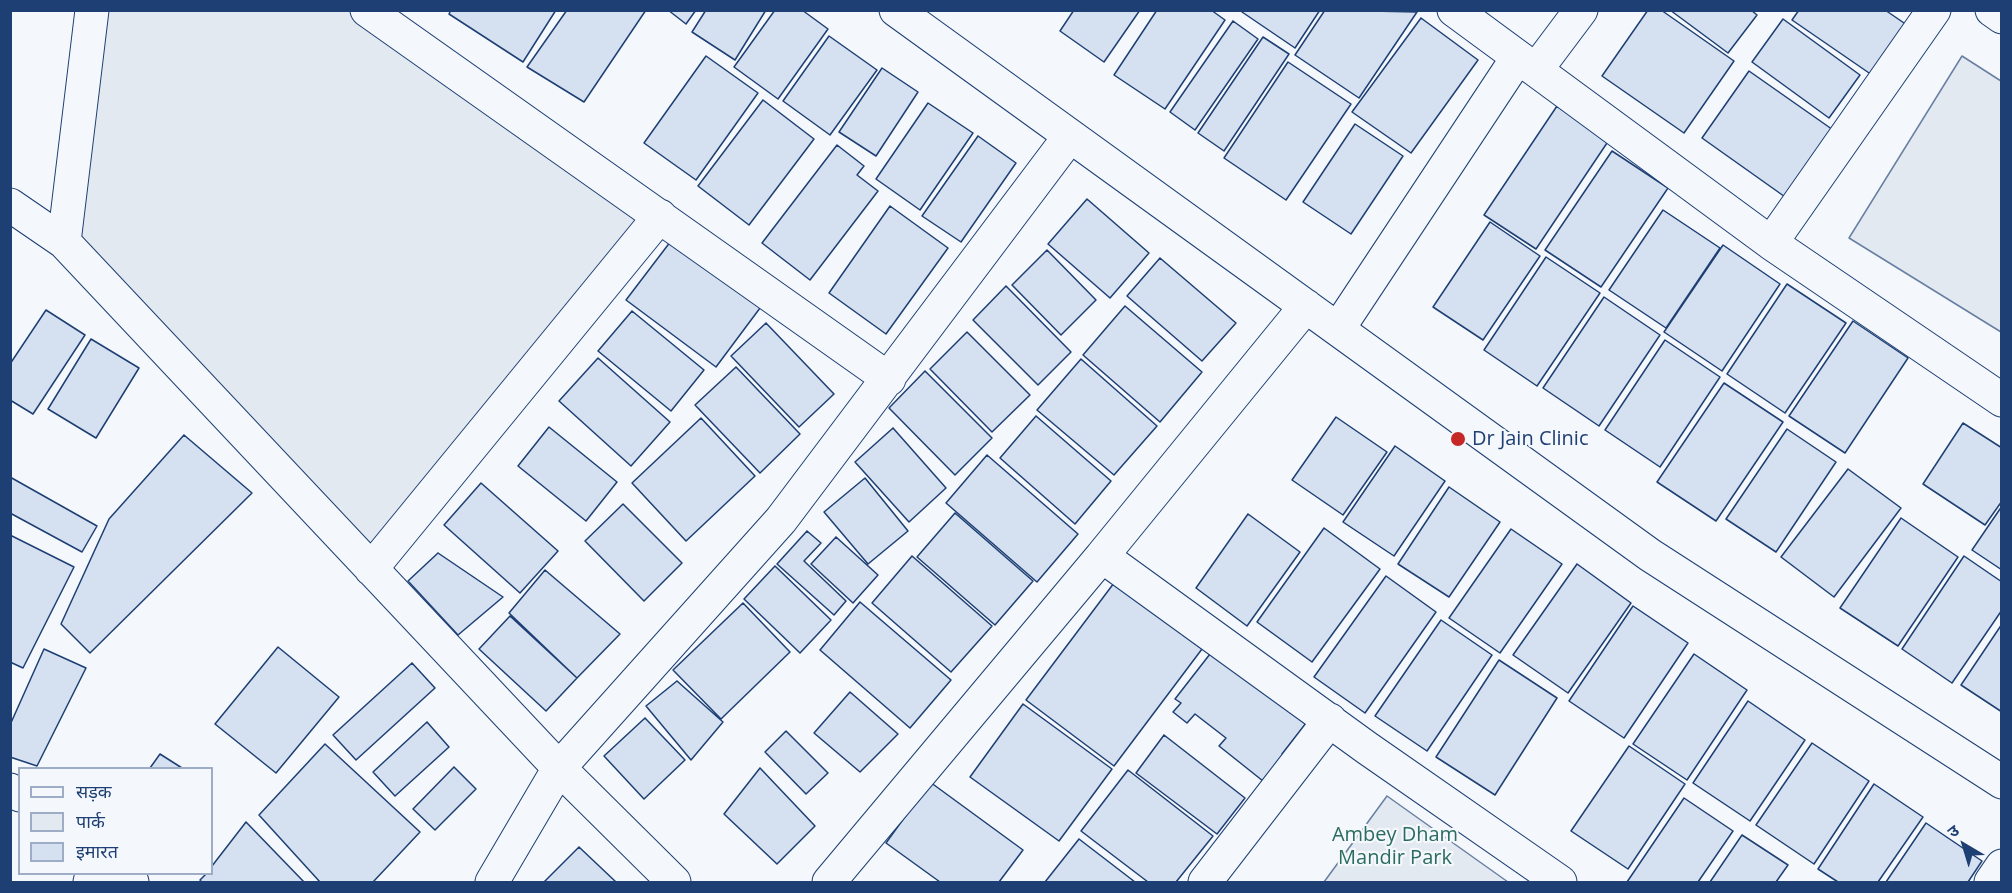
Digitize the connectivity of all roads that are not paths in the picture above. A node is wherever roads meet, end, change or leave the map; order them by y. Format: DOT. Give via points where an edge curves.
graph roads {
  1 [pos="92,10"];
  2 [pos="367,10"];
  3 [pos="896,10"];
  4 [pos="1454,10"];
  5 [pos="1581,10"];
  6 [pos="1934,10"];
  7 [pos="1992,10"];
  8 [pos="2001,17"];
  9 [pos="1527,64"];
  10 [pos="1070,136"];
  11 [pos="10,205"];
  12 [pos="660,216"];
  13 [pos="64,242"];
  14 [pos="1771,243"];
  15 [pos="1306,306"];
  16 [pos="1338,329"];
  17 [pos="889,379"];
  18 [pos="2001,399"];
  19 [pos="1102,556"];
  20 [pos="371,569"];
  21 [pos="1330,720"];
  22 [pos="559,768"];
  23 [pos="2001,782"];
  24 [pos="2001,866"];
  25 [pos="492,882"];
  26 [pos="674,882"];
  27 [pos="829,882"];
  28 [pos="1205,882"];
  29 [pos="1560,882"];
  30 [pos="1991,882"];
  1 -- 13 [label="street"];
  2 -- 12 [label="street"];
  3 -- 10 [label="street"];
  4 -- 9 [label="street"];
  5 -- 9 [label="street"];
  6 -- 14 [label="street"];
  7 -- 8 [label="street"];
  9 -- 14 [label="street"];
  9 -- 16 [label="street"];
  10 -- 15 [label="street"];
  10 -- 17 [label="street"];
  11 -- 13 [label="street"];
  12 -- 17 [label="street"];
  12 -- 20 [label="street"];
  13 -- 20 [label="street"];
  14 -- 18 [label="street"];
  15 -- 16 [label="street"];
  15 -- 19 [label="street"];
  16 -- 23 [label="street" via="1650,555"];
  17 -- 22 [label="street" via="781,520"];
  19 -- 21 [label="street"];
  19 -- 27 [label="street"];
  20 -- 22 [label="street"];
  21 -- 28 [label="street"];
  21 -- 29 [label="street"];
  22 -- 25 [label="street"];
  22 -- 26 [label="street"];
  24 -- 30 [label="street"];
}
